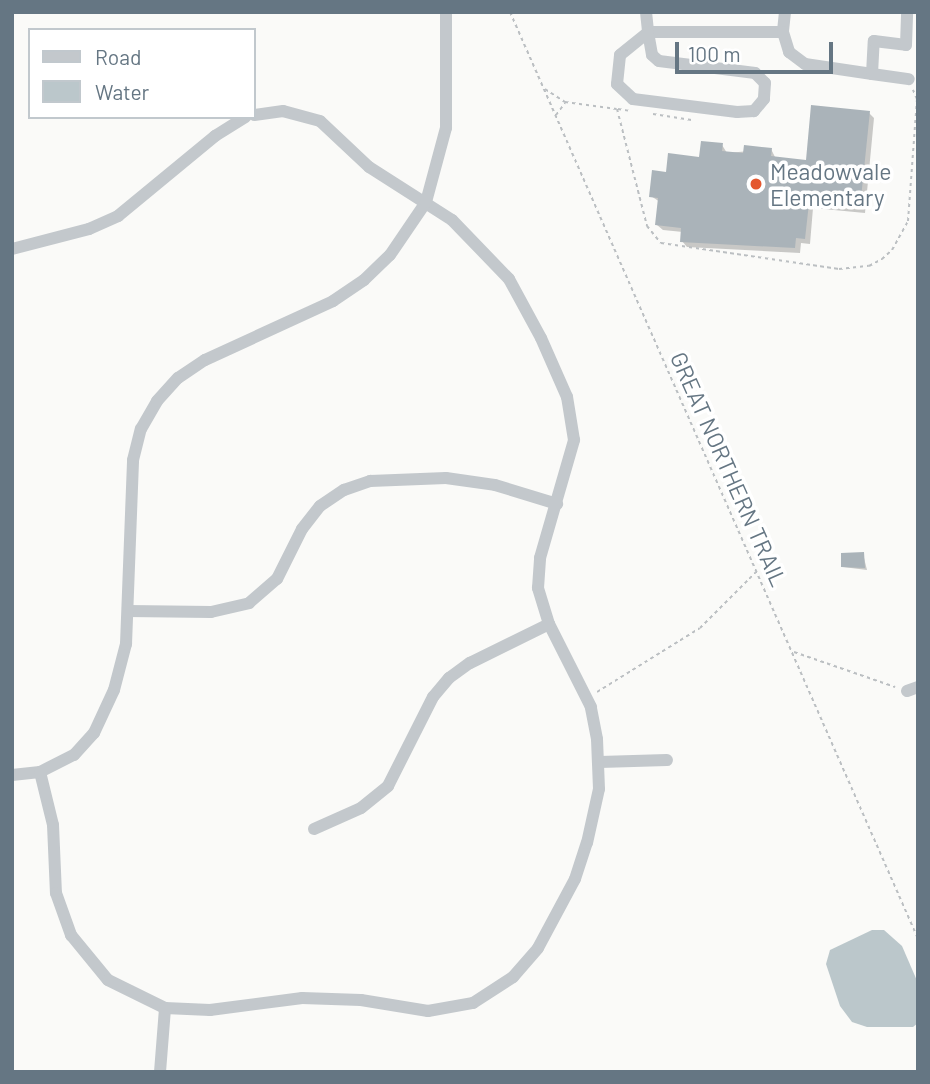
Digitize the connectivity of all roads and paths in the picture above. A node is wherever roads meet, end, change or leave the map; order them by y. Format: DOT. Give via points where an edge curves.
graph roads {
  1 [pos="446,12"];
  2 [pos="510,12"];
  3 [pos="646,12"];
  4 [pos="785,12"];
  5 [pos="907,12"];
  6 [pos="648,32"];
  7 [pos="783,32"];
  8 [pos="872,74"];
  9 [pos="909,79"];
  10 [pos="544,89"];
  11 [pos="565,102"];
  12 [pos="256,115"];
  13 [pos="556,116"];
  14 [pos="243,119"];
  15 [pos="426,202"];
  16 [pos="12,249"];
  17 [pos="557,504"];
  18 [pos="757,571"];
  19 [pos="128,611"];
  20 [pos="549,624"];
  21 [pos="793,652"];
  22 [pos="912,689"];
  23 [pos="587,699"];
  24 [pos="667,760"];
  25 [pos="600,762"];
  26 [pos="40,772"];
  27 [pos="12,775"];
  28 [pos="314,829"];
  29 [pos="918,939"];
  30 [pos="165,1008"];
  31 [pos="160,1072"];
  1 -- 15 [label="street" via="446,128"];
  2 -- 10 [label="path, GREAT NORTHERN TRAIL"];
  3 -- 6 [label="street"];
  4 -- 7 [label="street"];
  5 -- 8 [label="street" via="906,45 874,41"];
  6 -- 6 [label="street" via="620,55 617,84 633,99 737,112 754,111 764,99 765,83 755,73 659,61 652,55"];
  6 -- 7 [label="street"];
  7 -- 8 [label="street" via="789,52 805,64"];
  8 -- 9 [label="street"];
  9 -- 11 [label="path" via="917,99 908,221 892,250 869,266 855,269 661,243 647,226 617,109"];
  10 -- 11 [label="path"];
  10 -- 13 [label="path, GREAT NORTHERN TRAIL"];
  11 -- 13 [label="path"];
  12 -- 15 [label="street" via="283,111 320,121 369,167"];
  13 -- 18 [label="path, GREAT NORTHERN TRAIL"];
  14 -- 16 [label="street" via="215,136 118,216"];
  15 -- 17 [label="street" via="477,242 509,279 561,383 574,440"];
  15 -- 19 [label="street" via="390,255 357,285 205,360 178,378 157,401 141,429 133,460"];
  17 -- 19 [label="street" via="495,485 446,478 370,481 344,489 320,506 277,579 249,603 225,612"];
  17 -- 20 [label="street" via="537,573 540,602"];
  18 -- 21 [label="path, GREAT NORTHERN TRAIL"];
  18 -- 23 [label="path" via="700,628"];
  19 -- 26 [label="street" via="124,659 102,720 74,755"];
  20 -- 23 [label="street"];
  20 -- 28 [label="street" via="449,678 433,697 401,764 380,794"];
  21 -- 22 [label="path"];
  21 -- 29 [label="path, GREAT NORTHERN TRAIL"];
  23 -- 25 [label="street"];
  24 -- 25 [label="street"];
  25 -- 30 [label="street" via="596,807 575,879 538,948 513,977 487,996 459,1007 428,1011 321,998 211,1010"];
  26 -- 27 [label="street"];
  26 -- 30 [label="street" via="53,825 56,893 71,935 108,980"];
  30 -- 31 [label="street"];
}
